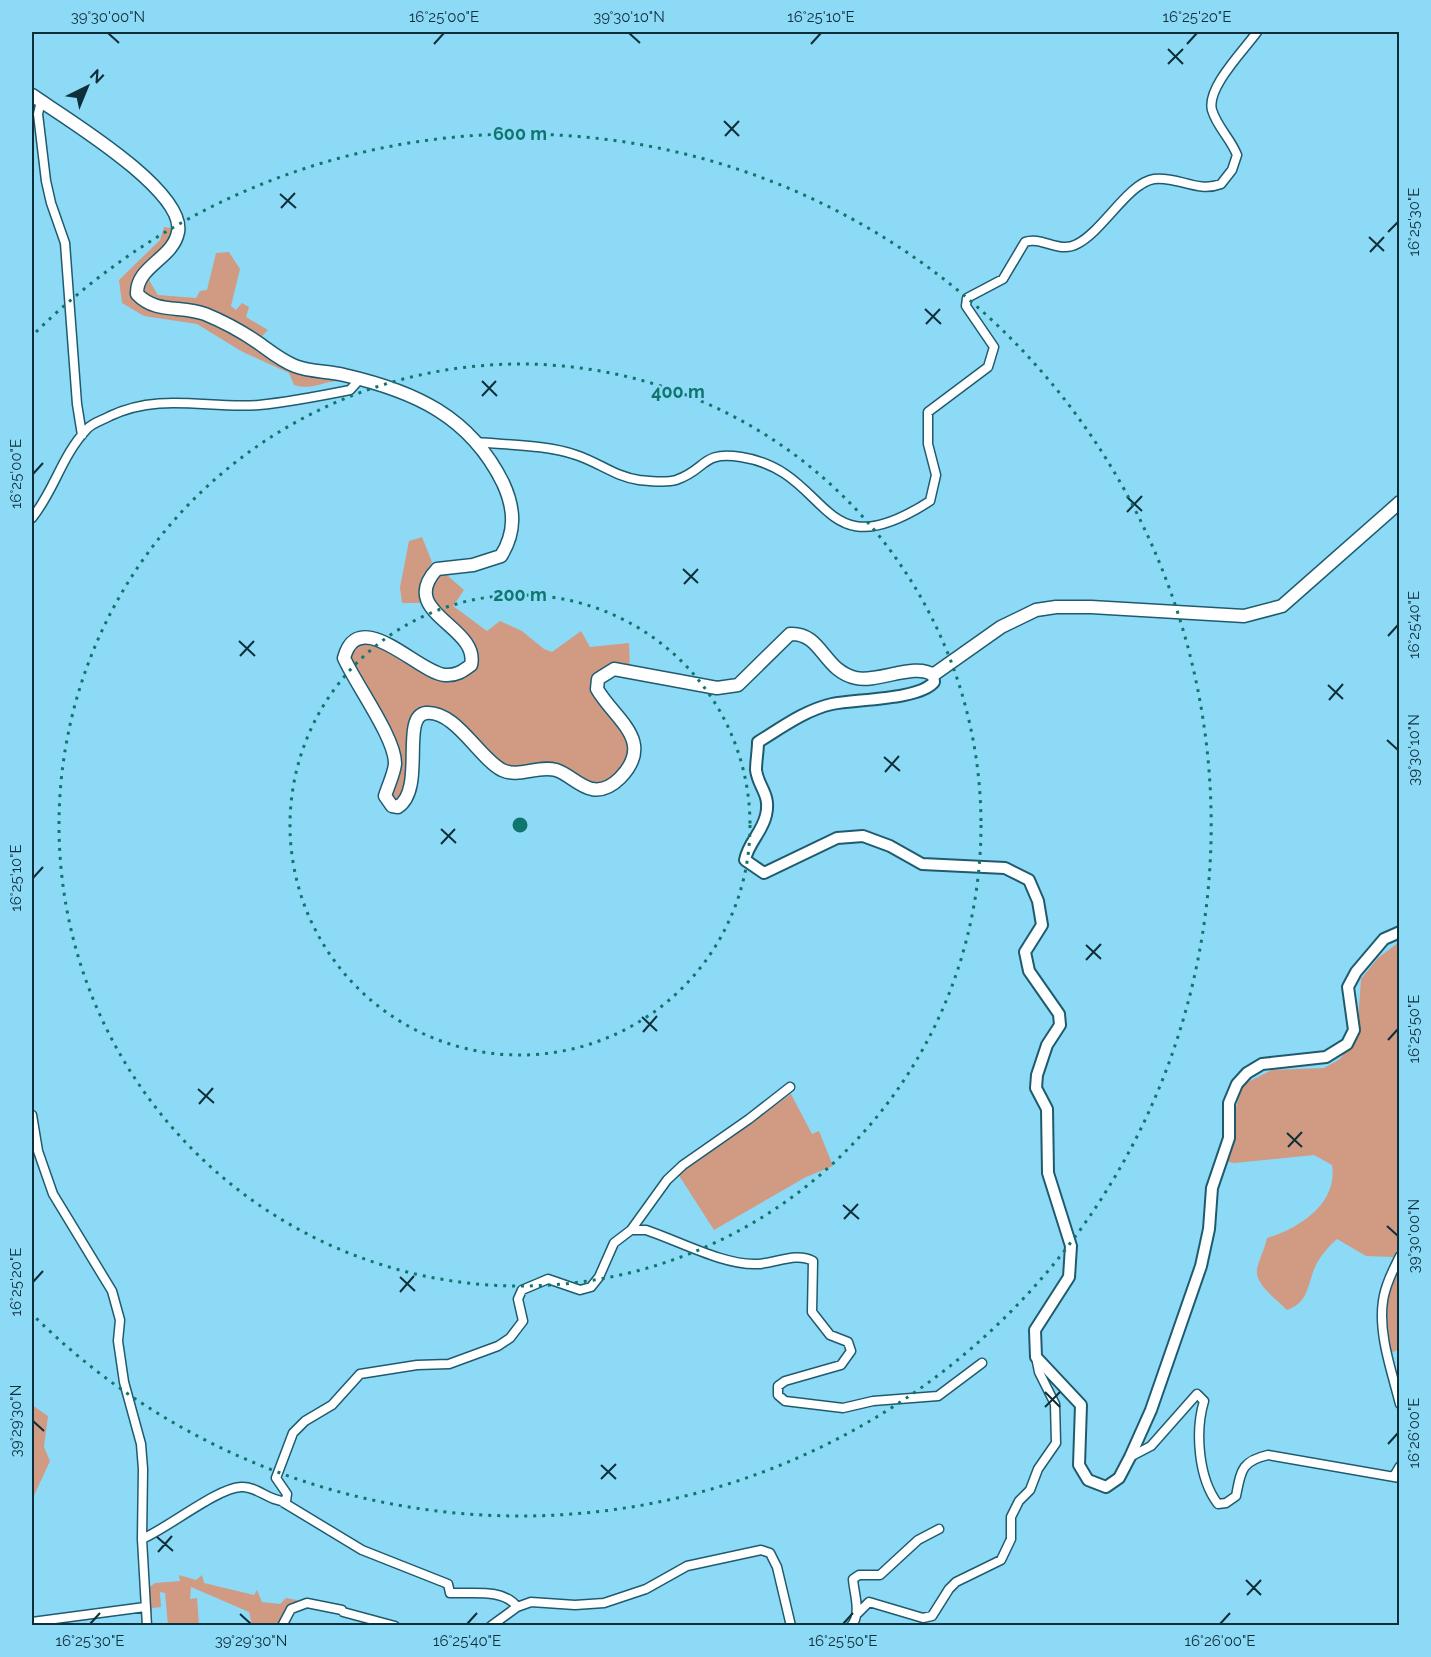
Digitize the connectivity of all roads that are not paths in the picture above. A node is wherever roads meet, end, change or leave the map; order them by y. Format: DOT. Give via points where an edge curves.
graph roads {
  1 [pos="1257,32"];
  2 [pos="36,98"];
  3 [pos="358,380"];
  4 [pos="82,435"];
  5 [pos="477,442"];
  6 [pos="1400,502"];
  7 [pos="32,518"];
  8 [pos="933,675"];
  9 [pos="1400,932"];
  10 [pos="790,1087"];
  11 [pos="32,1114"];
  12 [pos="632,1230"];
  13 [pos="1400,1256"];
  14 [pos="1035,1358"];
  15 [pos="982,1364"];
  16 [pos="1400,1404"];
  17 [pos="1130,1457"];
  18 [pos="1400,1466"];
  19 [pos="1397,1477"];
  20 [pos="281,1501"];
  21 [pos="939,1529"];
  22 [pos="142,1539"];
  23 [pos="145,1607"];
  24 [pos="517,1607"];
  25 [pos="858,1613"];
  26 [pos="32,1622"];
  27 [pos="147,1626"];
  28 [pos="282,1626"];
  29 [pos="395,1626"];
  30 [pos="491,1626"];
  31 [pos="791,1626"];
  32 [pos="851,1626"];
  1 -- 5 [label="street" via="1216,88 1211,107 1237,155 1221,184 1200,188 1153,179 1138,187 1077,245 1060,248 1033,239 1024,242 1003,279 967,298 966,306 994,347 988,367 928,412 928,444 936,475 930,501 907,516 876,527 854,527 838,521 794,480 768,463 742,457 716,454 675,480 638,480 614,474 576,455"];
  2 -- 3 [label="main road" via="119,154 172,210 179,229 174,245 137,284 137,294 144,301 154,307 202,313 256,342 278,359"];
  2 -- 4 [label="street" via="46,181 65,243"];
  3 -- 4 [label="street" via="350,390 257,405 149,403 121,411 88,427"];
  3 -- 5 [label="main road" via="394,388 449,416"];
  4 -- 7 [label="street" via="67,454 46,501"];
  5 -- 8 [label="main road" via="507,491 512,539 501,556 473,565 437,569 427,580 426,589 430,608 469,646 471,665 459,674 444,675 426,669 408,654 375,639 357,639 347,647 344,658 394,752 395,767 385,796 392,806 398,807 407,797 414,769 414,723 419,715 427,713 456,726 501,770 513,774 554,769 589,789 600,790 620,778 634,756 632,735 597,689 598,679 614,669 717,688 738,685 790,634 800,634 844,675 874,678 919,670"];
  6 -- 8 [label="main road" via="1282,606 1244,616 1091,607 1036,610 1000,627"];
  8 -- 14 [label="street" via="933,682 921,691 831,705 802,716 758,742 756,772 768,798 759,833 747,848 745,860 764,873 837,838 863,836 922,864 1005,868 1029,880 1042,925 1025,952 1029,971 1059,1014 1060,1025 1047,1045 1036,1088 1047,1109 1048,1173 1071,1246 1069,1277 1035,1330"];
  9 -- 17 [label="street" via="1384,939 1348,987 1354,1030 1347,1044 1326,1056 1262,1064 1236,1084 1229,1103 1229,1138 1212,1188 1201,1266 1151,1410"];
  10 -- 12 [label="street" via="683,1165 667,1180"];
  11 -- 22 [label="street" via="38,1151 53,1194 112,1291 120,1320 118,1341 124,1382 141,1444"];
  12 -- 15 [label="street" via="646,1230 737,1262 757,1264 796,1257 813,1261 812,1312 830,1335 848,1342 852,1351 841,1365 778,1386 778,1395 785,1401 843,1408 873,1401 938,1396"];
  12 -- 20 [label="street" via="614,1243 591,1287 580,1290 548,1278 522,1290 518,1299 523,1322 498,1346 449,1364 360,1374 332,1405 292,1433 276,1478 287,1494 286,1501"];
  13 -- 16 [label="street" via="1383,1298 1382,1311"];
  14 -- 17 [label="street" via="1081,1405 1079,1465 1088,1480 1106,1487 1119,1478"];
  14 -- 25 [label="street" via="1055,1404 1056,1443 1011,1517 1011,1539 1001,1560 948,1589 932,1616 923,1618 869,1602"];
  17 -- 19 [label="street" via="1150,1446 1197,1394 1204,1401 1198,1419 1203,1465 1210,1493 1218,1504 1236,1496 1242,1470 1251,1459 1268,1455"];
  18 -- 19 [label="street"];
  20 -- 22 [label="street" via="242,1487 205,1502"];
  20 -- 24 [label="street" via="362,1550 448,1584 450,1593 498,1595 512,1599"];
  21 -- 25 [label="street" via="918,1540 880,1575 859,1575 853,1579"];
  22 -- 23 [label="street"];
  23 -- 26 [label="street"];
  23 -- 27 [label="street"];
  24 -- 30 [label="street"];
  24 -- 31 [label="street" via="531,1602 604,1603 646,1589 687,1566 761,1550 770,1553 777,1567"];
  25 -- 32 [label="street"];
  28 -- 29 [label="street" via="291,1609 307,1603"];
}
